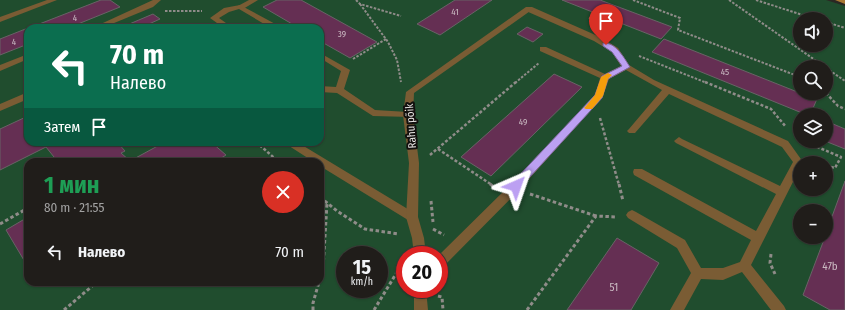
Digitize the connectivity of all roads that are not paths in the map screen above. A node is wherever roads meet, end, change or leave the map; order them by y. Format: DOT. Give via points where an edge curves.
graph roads {
  1 [pos="54,0"];
  2 [pos="158,0"];
  3 [pos="255,0"];
  4 [pos="838,0"];
  5 [pos="845,2"];
  6 [pos="240,7"];
  7 [pos="0,20"];
  8 [pos="105,24"];
  9 [pos="223,24"];
  10 [pos="269,24"];
  11 [pos="543,48"];
  12 [pos="324,57"];
  13 [pos="24,58"];
  14 [pos="626,67"];
  15 [pos="0,68"];
  16 [pos="604,77"];
  17 [pos="324,90"];
  18 [pos="339,90"];
  19 [pos="667,90"];
  20 [pos="24,97"];
  21 [pos="0,108"];
  22 [pos="408,115"];
  23 [pos="632,131"];
  24 [pos="679,141"];
  25 [pos="296,146"];
  26 [pos="315,158"];
  27 [pos="324,163"];
  28 [pos="638,172"];
  29 [pos="782,192"];
  30 [pos="412,217"];
  31 [pos="628,218"];
  32 [pos="758,238"];
  33 [pos="419,246"];
  34 [pos="448,254"];
  35 [pos="744,266"];
  36 [pos="698,273"];
  37 [pos="420,298"];
  38 [pos="421,310"];
  39 [pos="677,310"];
  40 [pos="779,310"];
  1 -- 7 [label="street"];
  2 -- 8 [label="street"];
  3 -- 6 [label="street"];
  4 -- 5 [label="main road"];
  6 -- 9 [label="street" via="227,10 214,18"];
  6 -- 10 [label="street"];
  11 -- 16 [label="street"];
  12 -- 18 [label="street" via="346,70"];
  13 -- 15 [label="street"];
  14 -- 16 [label="street"];
  14 -- 19 [label="street"];
  14 -- 22 [label="street, Rahu põik" via="615,50 597,39 528,10 410,92"];
  16 -- 34 [label="street" via="599,96 516,186"];
  17 -- 18 [label="street"];
  18 -- 22 [label="street" via="373,113"];
  19 -- 23 [label="street"];
  19 -- 29 [label="street" via="785,144 798,162"];
  20 -- 21 [label="street"];
  22 -- 30 [label="street, Rahu põik" via="414,163"];
  24 -- 29 [label="street"];
  25 -- 26 [label="street"];
  27 -- 30 [label="street"];
  28 -- 32 [label="street"];
  29 -- 32 [label="street"];
  30 -- 33 [label="street, Rahu põik"];
  31 -- 36 [label="street" via="681,244"];
  32 -- 35 [label="street"];
  35 -- 36 [label="street" via="723,274"];
  35 -- 40 [label="street"];
  36 -- 39 [label="street"];
  37 -- 38 [label="street"];
}
